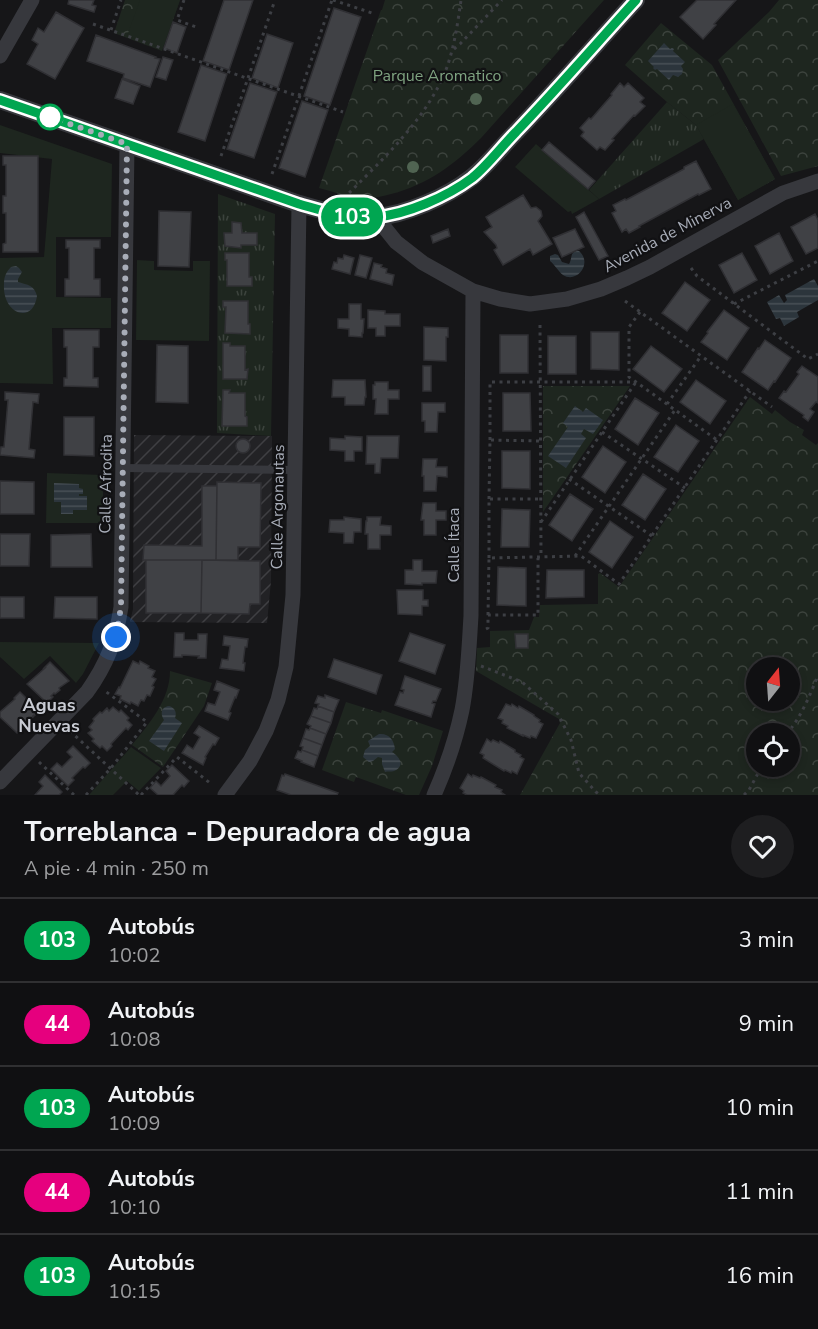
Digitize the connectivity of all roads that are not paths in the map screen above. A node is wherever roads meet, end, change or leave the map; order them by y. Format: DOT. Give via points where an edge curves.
graph roads {
  1 [pos="32,0"];
  2 [pos="636,0"];
  3 [pos="0,56"];
  4 [pos="0,100"];
  5 [pos="127,144"];
  6 [pos="818,181"];
  7 [pos="299,204"];
  8 [pos="376,217"];
  9 [pos="473,291"];
  10 [pos="123,468"];
  11 [pos="296,470"];
  12 [pos="0,782"];
  13 [pos="225,795"];
  14 [pos="434,795"];
  1 -- 3 [label="street"];
  2 -- 8 [label="street" via="472,177 447,194 410,210"];
  4 -- 5 [label="street"];
  5 -- 7 [label="street"];
  5 -- 10 [label="street, Calle Afrodita"];
  6 -- 9 [label="street, Avenida de Minerva" via="783,193 650,267 601,289 530,304"];
  7 -- 8 [label="street" via="326,212"];
  7 -- 11 [label="street, Calle Argonautas"];
  8 -- 9 [label="street, Avenida de Minerva" via="411,254"];
  9 -- 14 [label="street, Calle Ítaca" via="468,662 458,730"];
  10 -- 11 [label="lane"];
  10 -- 12 [label="street, Calle Afrodita" via="121,607 111,651 87,692"];
  11 -- 13 [label="street, Calle Argonautas" via="293,595 286,667 266,731"];
}
